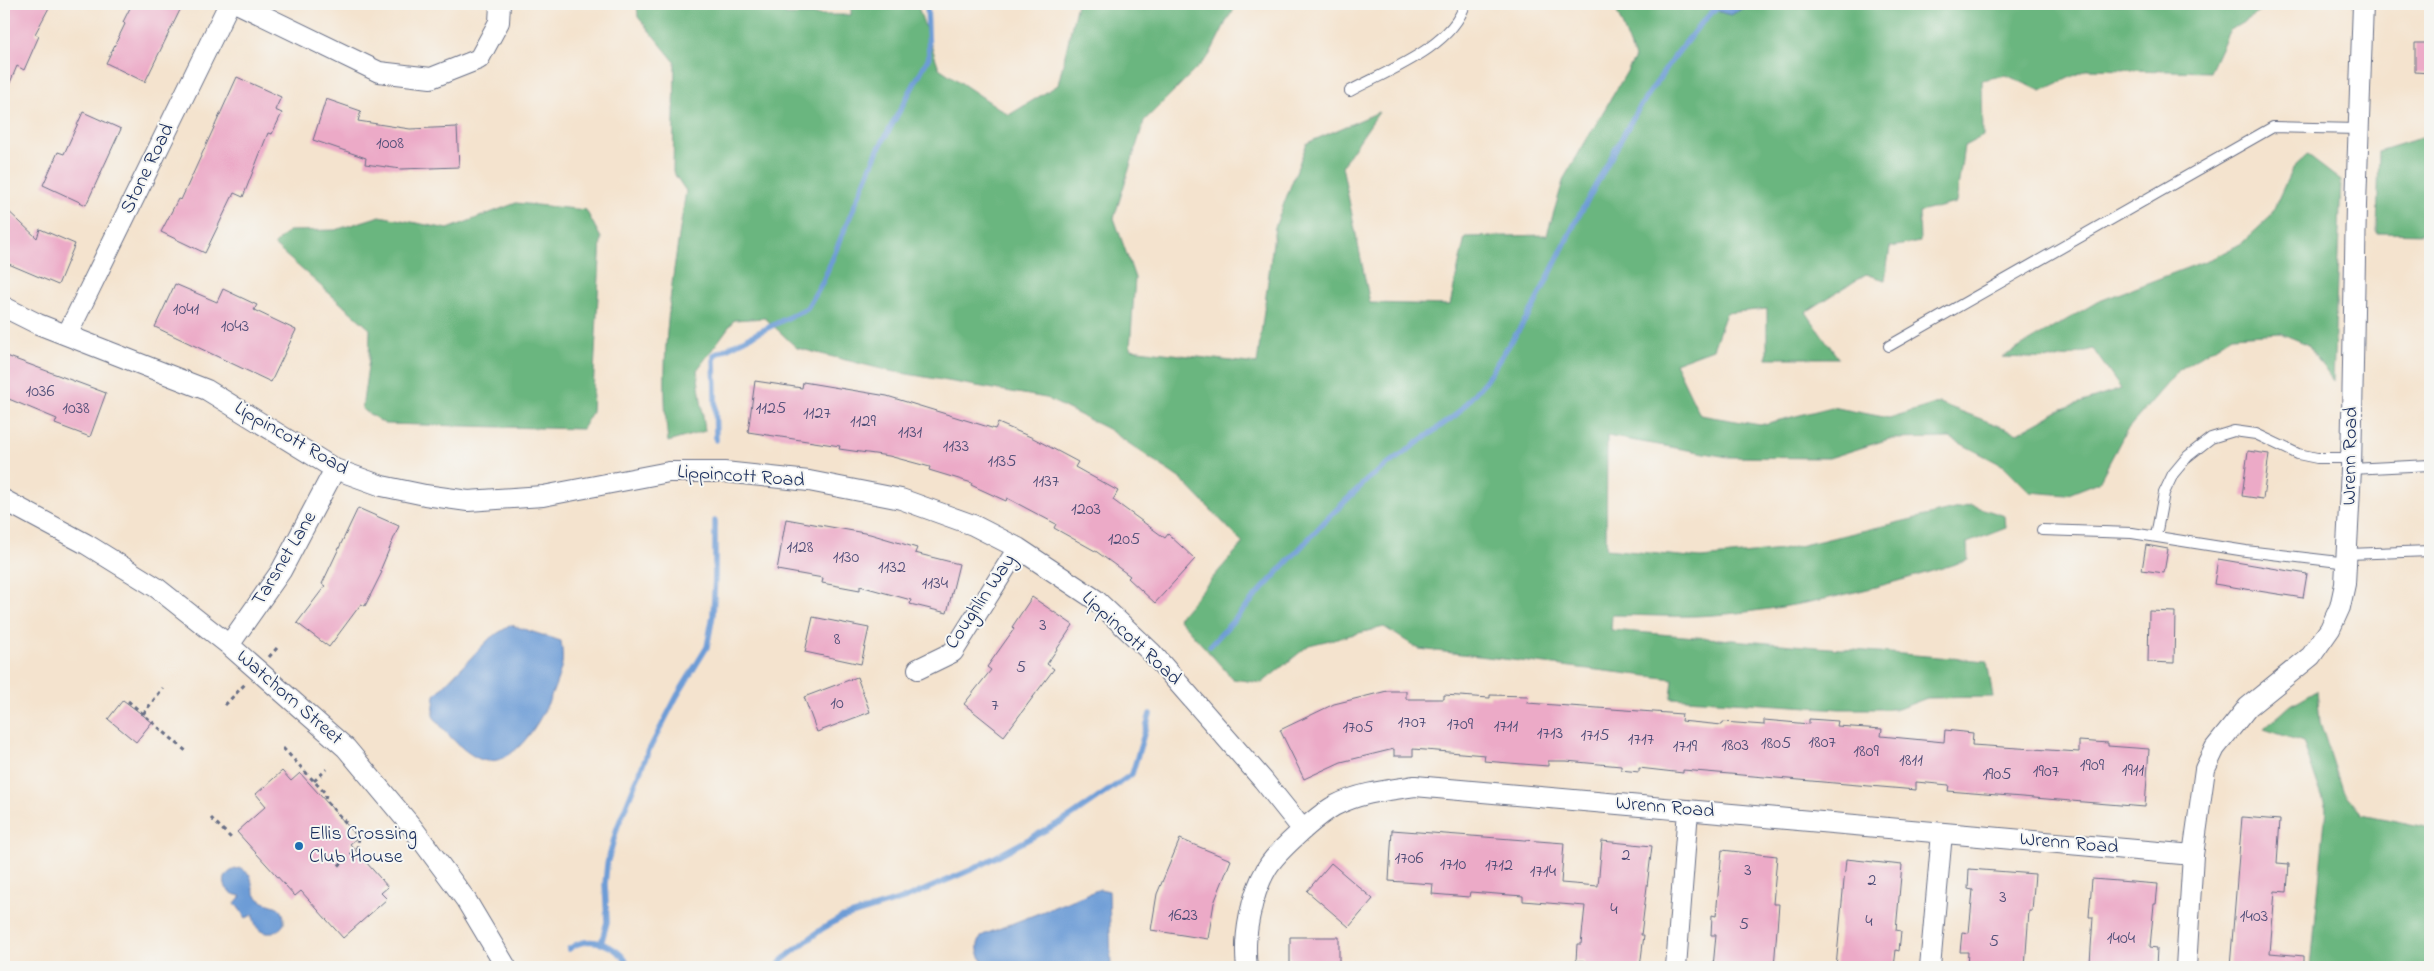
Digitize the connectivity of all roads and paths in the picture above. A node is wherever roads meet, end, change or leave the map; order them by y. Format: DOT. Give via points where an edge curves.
graph roads {
  1 [pos="229,4"];
  2 [pos="239,4"];
  3 [pos="500,4"];
  4 [pos="1465,4"];
  5 [pos="2363,4"];
  6 [pos="1350,91"];
  7 [pos="2358,129"];
  8 [pos="4,306"];
  9 [pos="66,334"];
  10 [pos="1889,346"];
  11 [pos="2351,463"];
  12 [pos="2430,466"];
  13 [pos="335,469"];
  14 [pos="4,500"];
  15 [pos="2042,530"];
  16 [pos="2156,536"];
  17 [pos="1018,548"];
  18 [pos="2430,552"];
  19 [pos="2348,558"];
  20 [pos="229,646"];
  21 [pos="918,669"];
  22 [pos="163,688"];
  23 [pos="128,701"];
  24 [pos="143,714"];
  25 [pos="283,748"];
  26 [pos="186,752"];
  27 [pos="327,769"];
  28 [pos="314,781"];
  29 [pos="1688,810"];
  30 [pos="211,818"];
  31 [pos="1303,830"];
  32 [pos="1942,834"];
  33 [pos="233,840"];
  34 [pos="2192,854"];
  35 [pos="336,868"];
  36 [pos="506,967"];
  37 [pos="1247,967"];
  38 [pos="1676,967"];
  39 [pos="1930,967"];
  40 [pos="2186,967"];
  1 -- 9 [label="street, Stone Road"];
  2 -- 3 [label="street" via="379,72 431,78 479,59 499,22"];
  4 -- 6 [label="lane" via="1462,15 1437,42"];
  5 -- 7 [label="street, Wrenn Road"];
  7 -- 10 [label="lane" via="2273,127"];
  7 -- 11 [label="street, Wrenn Road"];
  8 -- 9 [label="street, Lippincott Road"];
  9 -- 13 [label="street, Lippincott Road" via="207,390"];
  11 -- 12 [label="lane"];
  11 -- 16 [label="lane" via="2298,454 2256,434 2234,432 2211,438 2188,456 2173,474 2164,493"];
  11 -- 19 [label="street, Wrenn Road"];
  13 -- 17 [label="street, Lippincott Road" via="382,486 468,500 543,496 669,472 724,472 809,481 901,499 973,524"];
  13 -- 20 [label="street, Tarsnet Lane" via="281,570"];
  14 -- 20 [label="street, Watchorn Street" via="86,544 157,588"];
  15 -- 16 [label="lane"];
  16 -- 19 [label="lane" via="2246,551"];
  17 -- 21 [label="street, Coughlin Way" via="953,652"];
  17 -- 31 [label="street, Lippincott Road" via="1096,600 1152,653"];
  18 -- 19 [label="lane"];
  19 -- 34 [label="street, Wrenn Road" via="2340,607 2330,629 2311,656 2248,707 2204,769"];
  20 -- 36 [label="street, Watchorn Street" via="346,748 412,827 466,900"];
  22 -- 24 [label="path"];
  23 -- 24 [label="path"];
  24 -- 26 [label="path"];
  25 -- 28 [label="path"];
  27 -- 28 [label="path"];
  28 -- 35 [label="path" via="326,794 325,800 360,837 357,849"];
  29 -- 31 [label="street, Wrenn Road" via="1415,786 1374,792 1334,806"];
  29 -- 32 [label="street, Wrenn Road"];
  29 -- 38 [label="street"];
  30 -- 33 [label="path"];
  31 -- 37 [label="street, Wrenn Road" via="1267,868 1248,914"];
  32 -- 34 [label="street, Wrenn Road"];
  32 -- 39 [label="street"];
  34 -- 40 [label="street, Wrenn Road"];
}
